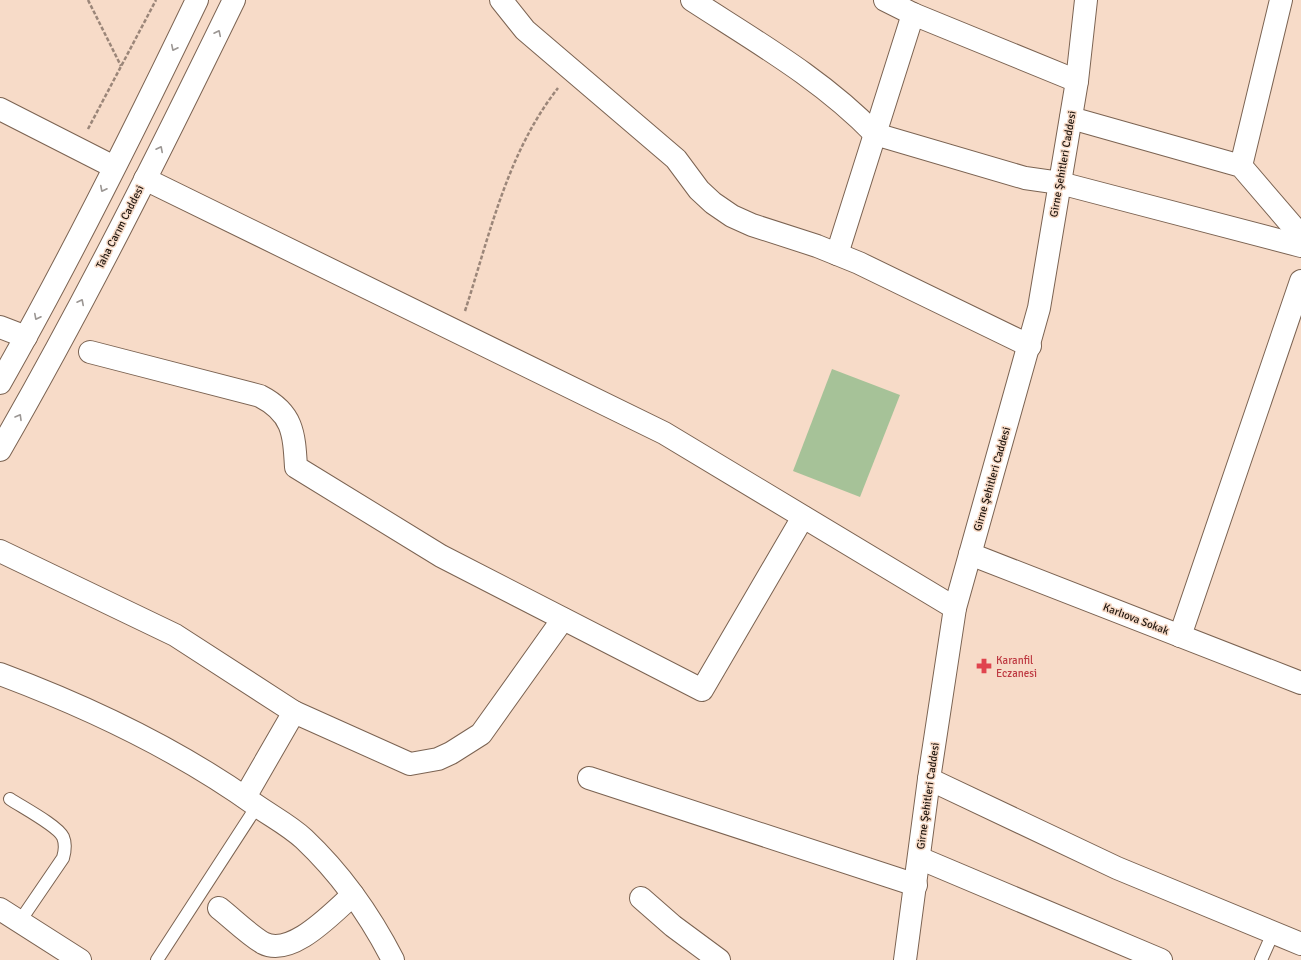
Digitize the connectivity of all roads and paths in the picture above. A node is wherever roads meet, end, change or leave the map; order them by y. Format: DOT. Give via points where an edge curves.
graph roads {
  1 [pos="88,0"];
  2 [pos="156,0"];
  3 [pos="197,0"];
  4 [pos="234,0"];
  5 [pos="501,0"];
  6 [pos="692,0"];
  7 [pos="885,0"];
  8 [pos="1086,0"];
  9 [pos="1281,0"];
  10 [pos="913,14"];
  11 [pos="121,66"];
  12 [pos="572,71"];
  13 [pos="1077,81"];
  14 [pos="0,109"];
  15 [pos="1071,118"];
  16 [pos="875,134"];
  17 [pos="77,148"];
  18 [pos="1241,166"];
  19 [pos="114,167"];
  20 [pos="144,179"];
  21 [pos="1060,183"];
  22 [pos="1301,236"];
  23 [pos="1301,246"];
  24 [pos="837,254"];
  25 [pos="1301,281"];
  26 [pos="0,327"];
  27 [pos="458,332"];
  28 [pos="26,337"];
  29 [pos="1030,346"];
  30 [pos="90,352"];
  31 [pos="0,383"];
  32 [pos="0,450"];
  33 [pos="803,517"];
  34 [pos="0,551"];
  35 [pos="970,554"];
  36 [pos="955,608"];
  37 [pos="564,619"];
  38 [pos="1180,636"];
  39 [pos="0,674"];
  40 [pos="1301,683"];
  41 [pos="294,712"];
  42 [pos="589,778"];
  43 [pos="929,779"];
  44 [pos="10,799"];
  45 [pos="251,801"];
  46 [pos="919,858"];
  47 [pos="916,885"];
  48 [pos="353,895"];
  49 [pos="641,898"];
  50 [pos="219,908"];
  51 [pos="0,909"];
  52 [pos="20,921"];
  53 [pos="1273,933"];
  54 [pos="1301,944"];
  55 [pos="80,960"];
  56 [pos="157,960"];
  57 [pos="393,960"];
  58 [pos="720,960"];
  59 [pos="905,960"];
  60 [pos="1161,960"];
  61 [pos="1261,960"];
  1 -- 11 [label="path"];
  2 -- 11 [label="path"];
  3 -- 19 [label="street, one-way"];
  20 -- 4 [label="street, Taha Carım Caddesi, one-way"];
  5 -- 12 [label="street" via="524,30"];
  6 -- 16 [label="street" via="824,88 847,106"];
  7 -- 10 [label="street"];
  8 -- 13 [label="street, Girne Şehitleri Caddesi"];
  9 -- 18 [label="street"];
  10 -- 13 [label="street"];
  10 -- 16 [label="street"];
  11 -- 17 [label="path"];
  12 -- 24 [label="street" via="676,158 699,190 713,203 752,225"];
  12 -- 27 [label="path" via="542,112 515,160 504,186"];
  13 -- 15 [label="street, Girne Şehitleri Caddesi"];
  14 -- 17 [label="street"];
  15 -- 18 [label="street"];
  15 -- 21 [label="street, Girne Şehitleri Caddesi"];
  16 -- 21 [label="street" via="1025,178"];
  16 -- 24 [label="street"];
  17 -- 19 [label="street"];
  18 -- 22 [label="street"];
  19 -- 28 [label="street, one-way"];
  20 -- 27 [label="street"];
  32 -- 20 [label="street, Taha Carım Caddesi, one-way" via="44,373"];
  21 -- 23 [label="street"];
  21 -- 29 [label="street, Girne Şehitleri Caddesi"];
  24 -- 29 [label="street"];
  25 -- 38 [label="street"];
  26 -- 28 [label="street"];
  27 -- 33 [label="street" via="664,433"];
  28 -- 31 [label="street"];
  29 -- 35 [label="street, Girne Şehitleri Caddesi"];
  30 -- 37 [label="street" via="271,401 288,419 292,430 296,467 441,556"];
  33 -- 36 [label="street"];
  33 -- 37 [label="street" via="702,690"];
  34 -- 41 [label="street" via="175,634"];
  35 -- 36 [label="street, Girne Şehitleri Caddesi"];
  35 -- 38 [label="street, Karlıova Sokak"];
  36 -- 43 [label="street, Girne Şehitleri Caddesi"];
  37 -- 41 [label="street" via="481,734 438,759 410,764"];
  38 -- 40 [label="street, Karlıova Sokak"];
  39 -- 45 [label="street" via="80,706 133,731"];
  41 -- 45 [label="street"];
  42 -- 47 [label="street"];
  43 -- 46 [label="street, Girne Şehitleri Caddesi"];
  43 -- 53 [label="street" via="1117,868"];
  44 -- 52 [label="lane" via="58,830 65,842 63,858"];
  45 -- 48 [label="street" via="303,838"];
  45 -- 56 [label="lane"];
  46 -- 47 [label="street, Girne Şehitleri Caddesi"];
  46 -- 60 [label="street"];
  47 -- 59 [label="street, Girne Şehitleri Caddesi"];
  48 -- 50 [label="street" via="302,938 283,945 263,943"];
  48 -- 57 [label="street"];
  49 -- 58 [label="street" via="673,926"];
  51 -- 52 [label="street"];
  52 -- 55 [label="street"];
  53 -- 54 [label="street"];
  53 -- 61 [label="lane"];
}
